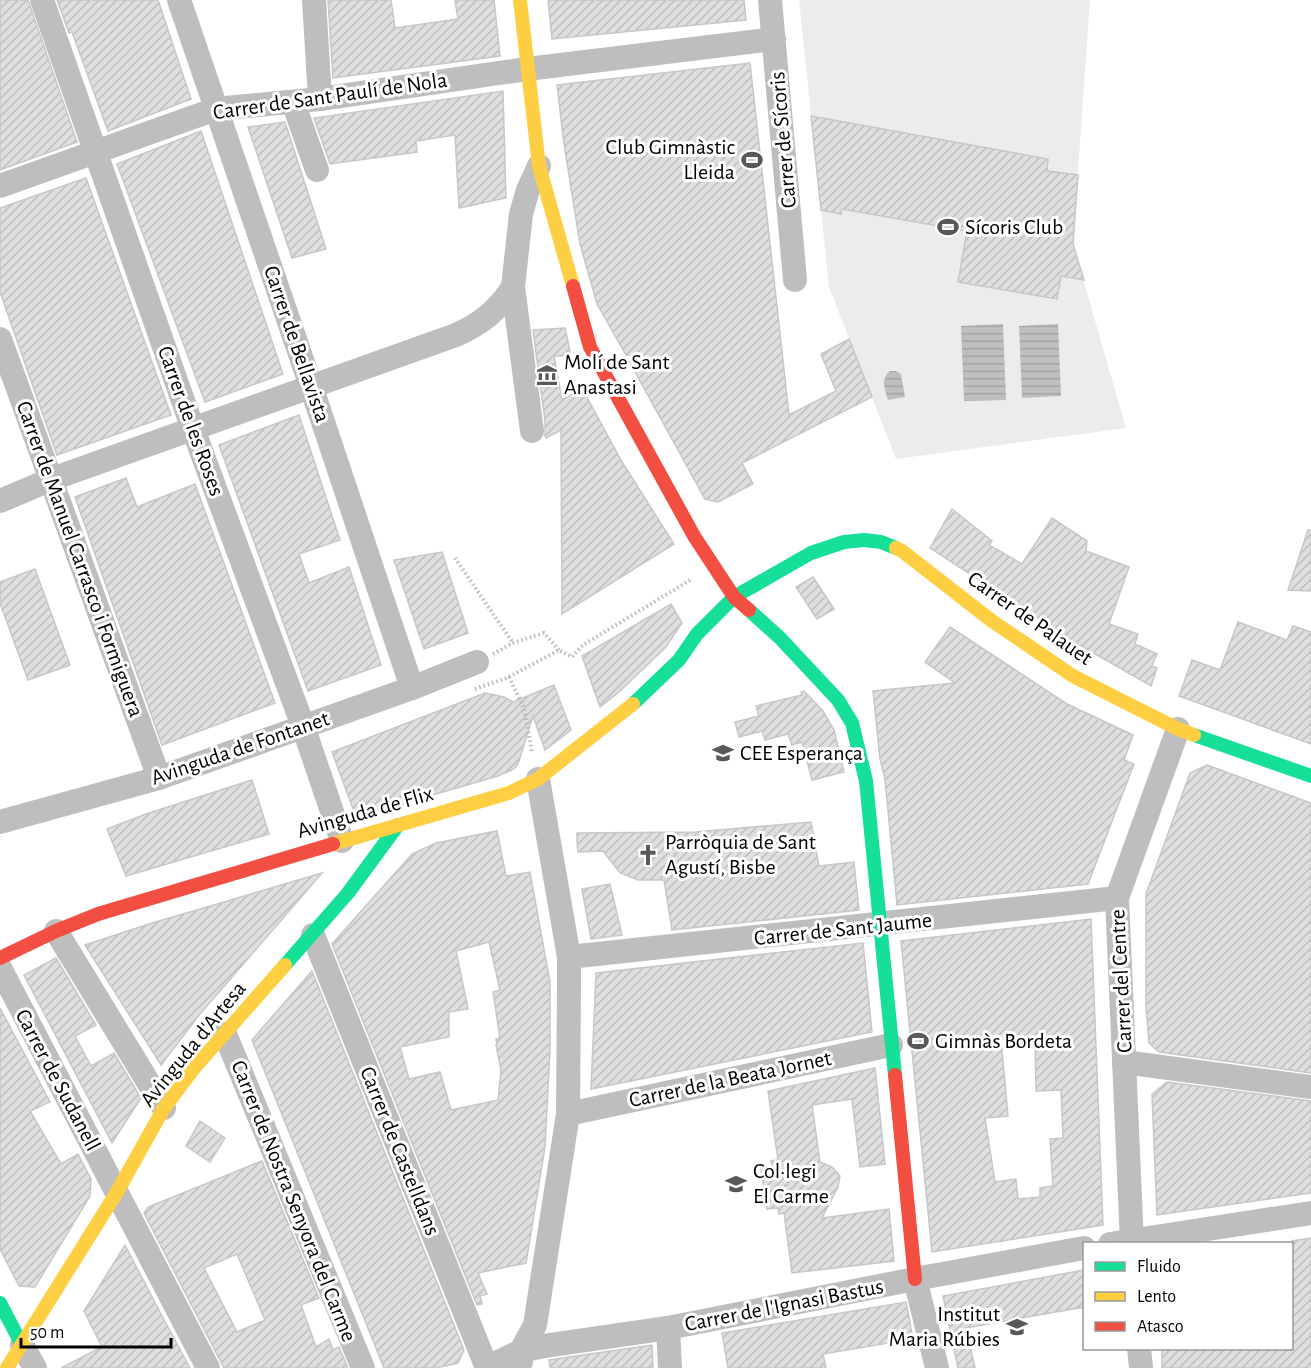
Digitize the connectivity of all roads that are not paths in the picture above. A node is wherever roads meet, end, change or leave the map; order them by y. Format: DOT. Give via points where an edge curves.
graph roads {
  1 [pos="42,0"];
  2 [pos="179,0"];
  3 [pos="314,0"];
  4 [pos="520,0"];
  5 [pos="770,0"];
  6 [pos="774,39"];
  7 [pos="528,69"];
  8 [pos="320,99"];
  9 [pos="293,102"];
  10 [pos="216,109"];
  11 [pos="96,151"];
  12 [pos="539,166"];
  13 [pos="317,170"];
  14 [pos="0,186"];
  15 [pos="795,280"];
  16 [pos="513,287"];
  17 [pos="0,339"];
  18 [pos="311,386"];
  19 [pos="193,429"];
  20 [pos="532,431"];
  21 [pos="52,479"];
  22 [pos="0,501"];
  23 [pos="704,550"];
  24 [pos="708,586"];
  25 [pos="735,597"];
  26 [pos="707,604"];
  27 [pos="698,634"];
  28 [pos="477,662"];
  29 [pos="412,688"];
  30 [pos="303,726"];
  31 [pos="1178,729"];
  32 [pos="1311,776"];
  33 [pos="159,778"];
  34 [pos="538,779"];
  35 [pos="0,822"];
  36 [pos="398,825"];
  37 [pos="342,841"];
  38 [pos="1117,898"];
  39 [pos="879,925"];
  40 [pos="57,931"];
  41 [pos="313,935"];
  42 [pos="569,957"];
  43 [pos="0,958"];
  44 [pos="0,968"];
  45 [pos="225,1034"];
  46 [pos="891,1045"];
  47 [pos="1124,1062"];
  48 [pos="1311,1086"];
  49 [pos="164,1108"];
  50 [pos="568,1114"];
  51 [pos="117,1192"];
  52 [pos="1311,1213"];
  53 [pos="1125,1242"];
  54 [pos="1083,1248"];
  55 [pos="915,1279"];
  56 [pos="0,1304"];
  57 [pos="668,1328"];
  58 [pos="22,1345"];
  59 [pos="1140,1350"];
  60 [pos="521,1359"];
  61 [pos="7,1368"];
  62 [pos="35,1368"];
  63 [pos="208,1368"];
  64 [pos="363,1368"];
  65 [pos="486,1368"];
  66 [pos="670,1368"];
  67 [pos="937,1368"];
  68 [pos="1141,1368"];
  1 -- 11 [label="street, Carrer de les Roses"];
  2 -- 10 [label="street, Carrer de Bellavista"];
  3 -- 8 [label="street"];
  4 -- 7 [label="main road"];
  5 -- 6 [label="street, Carrer de Sícoris"];
  6 -- 7 [label="street, Carrer de Sant Paulí de Nola"];
  6 -- 15 [label="street, Carrer de Sícoris"];
  7 -- 8 [label="street, Carrer de Sant Paulí de Nola"];
  7 -- 12 [label="main road"];
  8 -- 9 [label="street, Carrer de Sant Paulí de Nola"];
  9 -- 10 [label="street, Carrer de Sant Paulí de Nola"];
  9 -- 13 [label="street"];
  10 -- 11 [label="street, Carrer de Sant Paulí de Nola"];
  10 -- 18 [label="street, Carrer de Bellavista"];
  11 -- 14 [label="street, Carrer de Sant Paulí de Nola"];
  11 -- 19 [label="street, Carrer de les Roses"];
  12 -- 16 [label="street" via="521,214"];
  12 -- 23 [label="main road" via="590,347"];
  16 -- 18 [label="street" via="493,313 470,329"];
  16 -- 20 [label="street"];
  17 -- 21 [label="street, Carrer de Manuel Carrasco i Formiguera"];
  18 -- 19 [label="street"];
  18 -- 29 [label="street, Carrer de Bellavista"];
  19 -- 21 [label="street"];
  19 -- 30 [label="street, Carrer de les Roses"];
  21 -- 22 [label="street"];
  21 -- 33 [label="street, Carrer de Manuel Carrasco i Formiguera"];
  23 -- 24 [label="main road"];
  23 -- 25 [label="main road"];
  25 -- 27 [label="main road, Carrer de Palauet"];
  25 -- 31 [label="main road, Carrer de Palauet" via="819,550 844,542 881,542 902,551 992,621 1073,676"];
  25 -- 39 [label="main road" via="838,700 852,723 866,782"];
  26 -- 27 [label="main road"];
  27 -- 34 [label="main road, Avinguda de Flix" via="656,684"];
  28 -- 29 [label="street, Avinguda de Fontanet"];
  29 -- 30 [label="street, Avinguda de Fontanet"];
  30 -- 33 [label="street, Avinguda de Fontanet"];
  30 -- 37 [label="street, Carrer de les Roses"];
  31 -- 32 [label="main road, Carrer de Palauet"];
  31 -- 38 [label="street, Carrer del Centre"];
  33 -- 35 [label="street, Avinguda de Fontanet"];
  34 -- 36 [label="main road, Avinguda de Flix" via="509,793"];
  34 -- 42 [label="street"];
  36 -- 37 [label="main road, Avinguda de Flix"];
  36 -- 41 [label="main road, Avinguda d'Artesa"];
  37 -- 40 [label="main road, Avinguda de Flix" via="98,914"];
  38 -- 39 [label="street, Carrer de Sant Jaume"];
  38 -- 47 [label="street, Carrer del Centre"];
  39 -- 42 [label="street, Carrer de Sant Jaume"];
  39 -- 46 [label="main road"];
  40 -- 43 [label="main road, Avinguda de Flix"];
  40 -- 49 [label="street"];
  41 -- 45 [label="main road, Avinguda d'Artesa"];
  41 -- 65 [label="street, Carrer de Castelldans"];
  42 -- 50 [label="street"];
  44 -- 51 [label="street, Carrer de Sudanell"];
  45 -- 49 [label="main road, Avinguda d'Artesa"];
  45 -- 64 [label="street, Carrer de Nostra Senyora del Carme"];
  46 -- 50 [label="street, Carrer de la Beata Jornet"];
  46 -- 55 [label="main road"];
  47 -- 48 [label="street"];
  47 -- 53 [label="street, Carrer del Centre"];
  49 -- 51 [label="main road, Avinguda d'Artesa"];
  50 -- 60 [label="street" via="535,1325"];
  51 -- 58 [label="main road, Avinguda d'Artesa"];
  51 -- 63 [label="street, Carrer de Sudanell"];
  52 -- 53 [label="street"];
  54 -- 55 [label="street, Carrer de l'Ignasi Bastus"];
  55 -- 57 [label="street, Carrer de l'Ignasi Bastus"];
  55 -- 67 [label="street"];
  56 -- 58 [label="main road"];
  57 -- 60 [label="street, Carrer de l'Ignasi Bastus"];
  57 -- 66 [label="street"];
  58 -- 61 [label="main road, Avinguda d'Artesa"];
  58 -- 62 [label="street"];
  59 -- 68 [label="street"];
  60 -- 65 [label="street, Carrer de l'Ignasi Bastus"];
}
